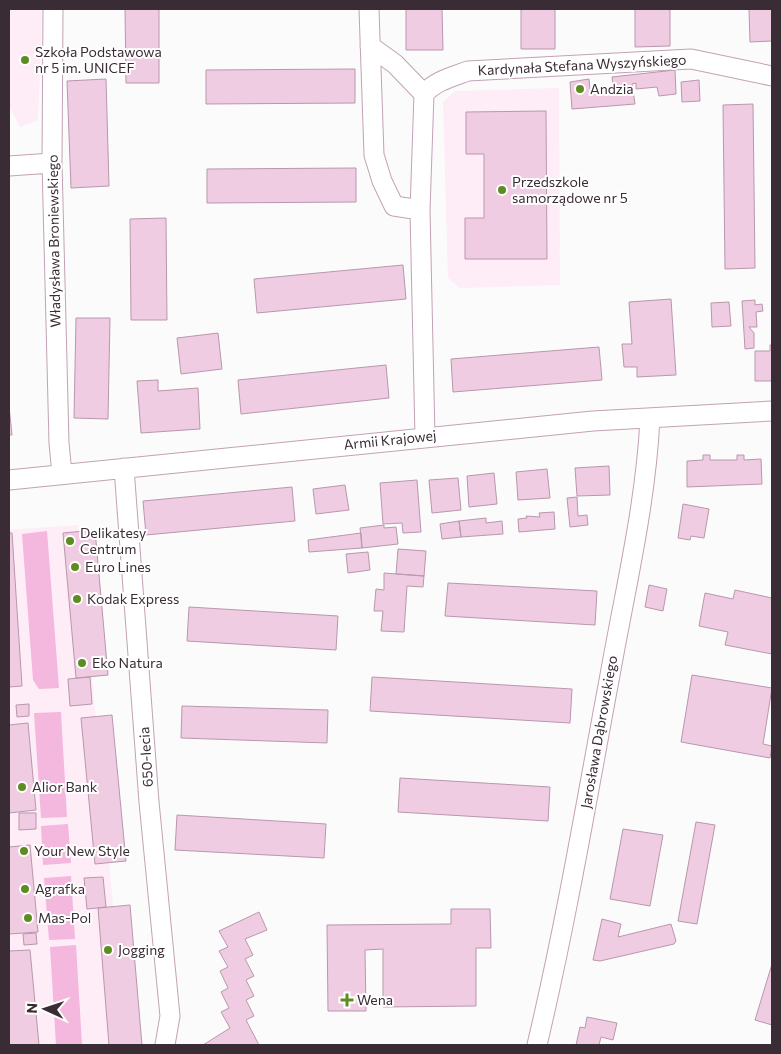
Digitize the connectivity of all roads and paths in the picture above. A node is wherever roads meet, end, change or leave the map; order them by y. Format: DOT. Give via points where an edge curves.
graph roads {
  1 [pos="53,9"];
  2 [pos="369,9"];
  3 [pos="370,46"];
  4 [pos="772,76"];
  5 [pos="424,94"];
  6 [pos="52,163"];
  7 [pos="9,166"];
  8 [pos="420,210"];
  9 [pos="772,411"];
  10 [pos="650,418"];
  11 [pos="425,437"];
  12 [pos="124,468"];
  13 [pos="62,474"];
  14 [pos="9,480"];
  15 [pos="165,1045"];
  16 [pos="537,1045"];
  1 -- 6 [label="street, Władysława Broniewskiego"];
  2 -- 3 [label="street"];
  3 -- 5 [label="street" via="395,64"];
  3 -- 8 [label="street" via="374,155 394,206"];
  4 -- 5 [label="street, Kardynała Stefana Wyszyńskiego" via="691,59 628,62 468,71 431,86"];
  5 -- 8 [label="street"];
  6 -- 7 [label="street"];
  6 -- 13 [label="street, Władysława Broniewskiego"];
  8 -- 11 [label="street"];
  9 -- 10 [label="street, Armii Krajowej"];
  10 -- 11 [label="street, Armii Krajowej"];
  10 -- 16 [label="street, Jarosława Dąbrowskiego" via="626,588"];
  11 -- 12 [label="street, Armii Krajowej"];
  12 -- 13 [label="street, Armii Krajowej"];
  12 -- 15 [label="street, 650-lecia" via="149,802 170,1016"];
  13 -- 14 [label="street, Armii Krajowej"];
}
